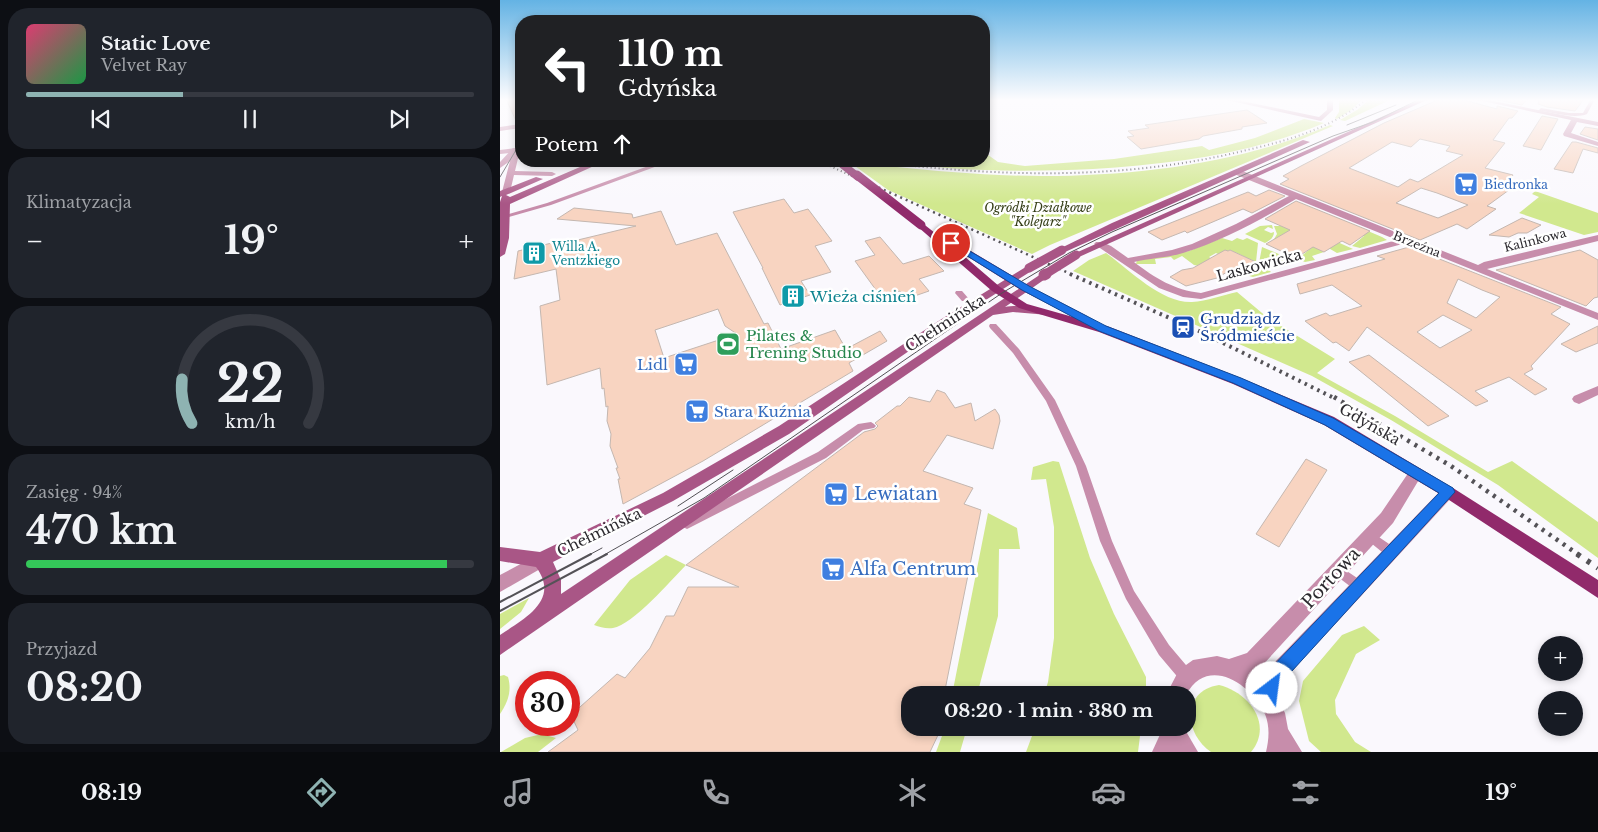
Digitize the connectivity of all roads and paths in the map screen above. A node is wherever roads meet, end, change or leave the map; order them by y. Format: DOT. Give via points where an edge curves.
graph roads {
  1 [pos="1326,134"];
  2 [pos="1346,134"];
  3 [pos="1567,134"];
  4 [pos="1598,144"];
  5 [pos="515,149"];
  6 [pos="500,152"];
  7 [pos="515,152"];
  8 [pos="515,162"];
  9 [pos="500,166"];
  10 [pos="570,167"];
  11 [pos="587,167"];
  12 [pos="651,167"];
  13 [pos="846,167"];
  14 [pos="1237,172"];
  15 [pos="512,173"];
  16 [pos="552,174"];
  17 [pos="1250,177"];
  18 [pos="503,193"];
  19 [pos="1296,195"];
  20 [pos="503,204"];
  21 [pos="505,216"];
  22 [pos="921,225"];
  23 [pos="1598,238"];
  24 [pos="1406,240"];
  25 [pos="1099,244"];
  26 [pos="500,254"];
  27 [pos="1126,260"];
  28 [pos="1478,269"];
  29 [pos="1011,279"];
  30 [pos="1025,288"];
  31 [pos="996,289"];
  32 [pos="1009,298"];
  33 [pos="1044,314"];
  34 [pos="984,315"];
  35 [pos="1598,317"];
  36 [pos="993,326"];
  37 [pos="1102,329"];
  38 [pos="1598,390"];
  39 [pos="1579,399"];
  40 [pos="871,426"];
  41 [pos="1416,473"];
  42 [pos="1448,492"];
  43 [pos="1370,536"];
  44 [pos="649,544"];
  45 [pos="1391,552"];
  46 [pos="500,554"];
  47 [pos="542,560"];
  48 [pos="1338,570"];
  49 [pos="500,584"];
  50 [pos="1359,586"];
  51 [pos="1598,590"];
  52 [pos="540,618"];
  53 [pos="500,646"];
  54 [pos="1231,668"];
  55 [pos="1186,676"];
  56 [pos="1179,686"];
  57 [pos="1269,699"];
  58 [pos="1170,736"];
  59 [pos="1178,736"];
  60 [pos="1278,743"];
  61 [pos="1162,752"];
  62 [pos="1188,752"];
  63 [pos="1292,752"];
  1 -- 14 [label="main road, Chełmińska"];
  2 -- 17 [label="main road, Chełmińska"];
  3 -- 4 [label="street"];
  5 -- 6 [label="street"];
  7 -- 9 [label="street"];
  8 -- 15 [label="street"];
  10 -- 16 [label="main road"];
  11 -- 20 [label="main road"];
  12 -- 21 [label="lane" via="549,204"];
  13 -- 22 [label="main road, bridge"];
  14 -- 17 [label="street, Brzeźna"];
  14 -- 29 [label="main road, Chełmińska, bridge" via="1062,250"];
  15 -- 16 [label="street"];
  15 -- 18 [label="street"];
  16 -- 18 [label="main road"];
  17 -- 19 [label="street, Brzeźna"];
  17 -- 25 [label="main road, Chełmińska"];
  18 -- 20 [label="main road"];
  19 -- 24 [label="street, Brzeźna"];
  19 -- 27 [label="street" via="1227,234 1179,252"];
  20 -- 21 [label="main road"];
  21 -- 26 [label="main road"];
  22 -- 29 [label="main road, Gdyńska"];
  22 -- 31 [label="main road, Gdyńska"];
  23 -- 28 [label="street, Kalinkowa"];
  24 -- 27 [label="street, Laskowicka" via="1200,296 1176,294 1161,287"];
  24 -- 28 [label="street, Brzeźna"];
  25 -- 27 [label="street, Laskowicka"];
  25 -- 30 [label="main road, Chełmińska, bridge"];
  28 -- 35 [label="street, Brzeźna"];
  29 -- 30 [label="main road, Gdyńska"];
  29 -- 31 [label="main road, Chełmińska"];
  30 -- 32 [label="main road, Chełmińska"];
  30 -- 37 [label="main road, Gdyńska"];
  31 -- 32 [label="main road, Gdyńska"];
  31 -- 47 [label="main road, Chełmińska" via="768,440 668,497"];
  32 -- 33 [label="main road, Gdyńska"];
  32 -- 34 [label="main road, Chełmińska"];
  33 -- 34 [label="main road, Chełmińska" via="1013,309"];
  33 -- 37 [label="main road, Gdyńska"];
  34 -- 44 [label="main road, Chełmińska"];
  36 -- 55 [label="lane" via="1016,351 1050,400 1081,466 1106,541 1130,595 1164,650"];
  37 -- 41 [label="main road, Gdyńska" via="1280,398 1329,422"];
  38 -- 39 [label="street"];
  40 -- 44 [label="lane" via="860,428 822,456"];
  41 -- 42 [label="main road, Gdyńska"];
  41 -- 43 [label="street, Portowa" via="1387,518"];
  42 -- 45 [label="street, Portowa"];
  42 -- 51 [label="main road, Gdyńska"];
  43 -- 45 [label="lane"];
  43 -- 48 [label="street, Portowa"];
  44 -- 52 [label="main road, Chełmińska"];
  45 -- 50 [label="street, Portowa"];
  46 -- 47 [label="main road"];
  47 -- 49 [label="street, Chełmińska"];
  47 -- 52 [label="main road" via="549,569 554,587 551,600"];
  48 -- 50 [label="lane"];
  48 -- 54 [label="street, Portowa" via="1253,661"];
  50 -- 57 [label="street, Portowa" via="1274,677"];
  52 -- 53 [label="main road, Chełmińska"];
  54 -- 55 [label="street" via="1209,666"];
  54 -- 57 [label="street" via="1254,682"];
  55 -- 56 [label="street"];
  57 -- 60 [label="street" via="1275,712"];
  58 -- 61 [label="street"];
  59 -- 62 [label="street"];
  60 -- 63 [label="street"];
}
